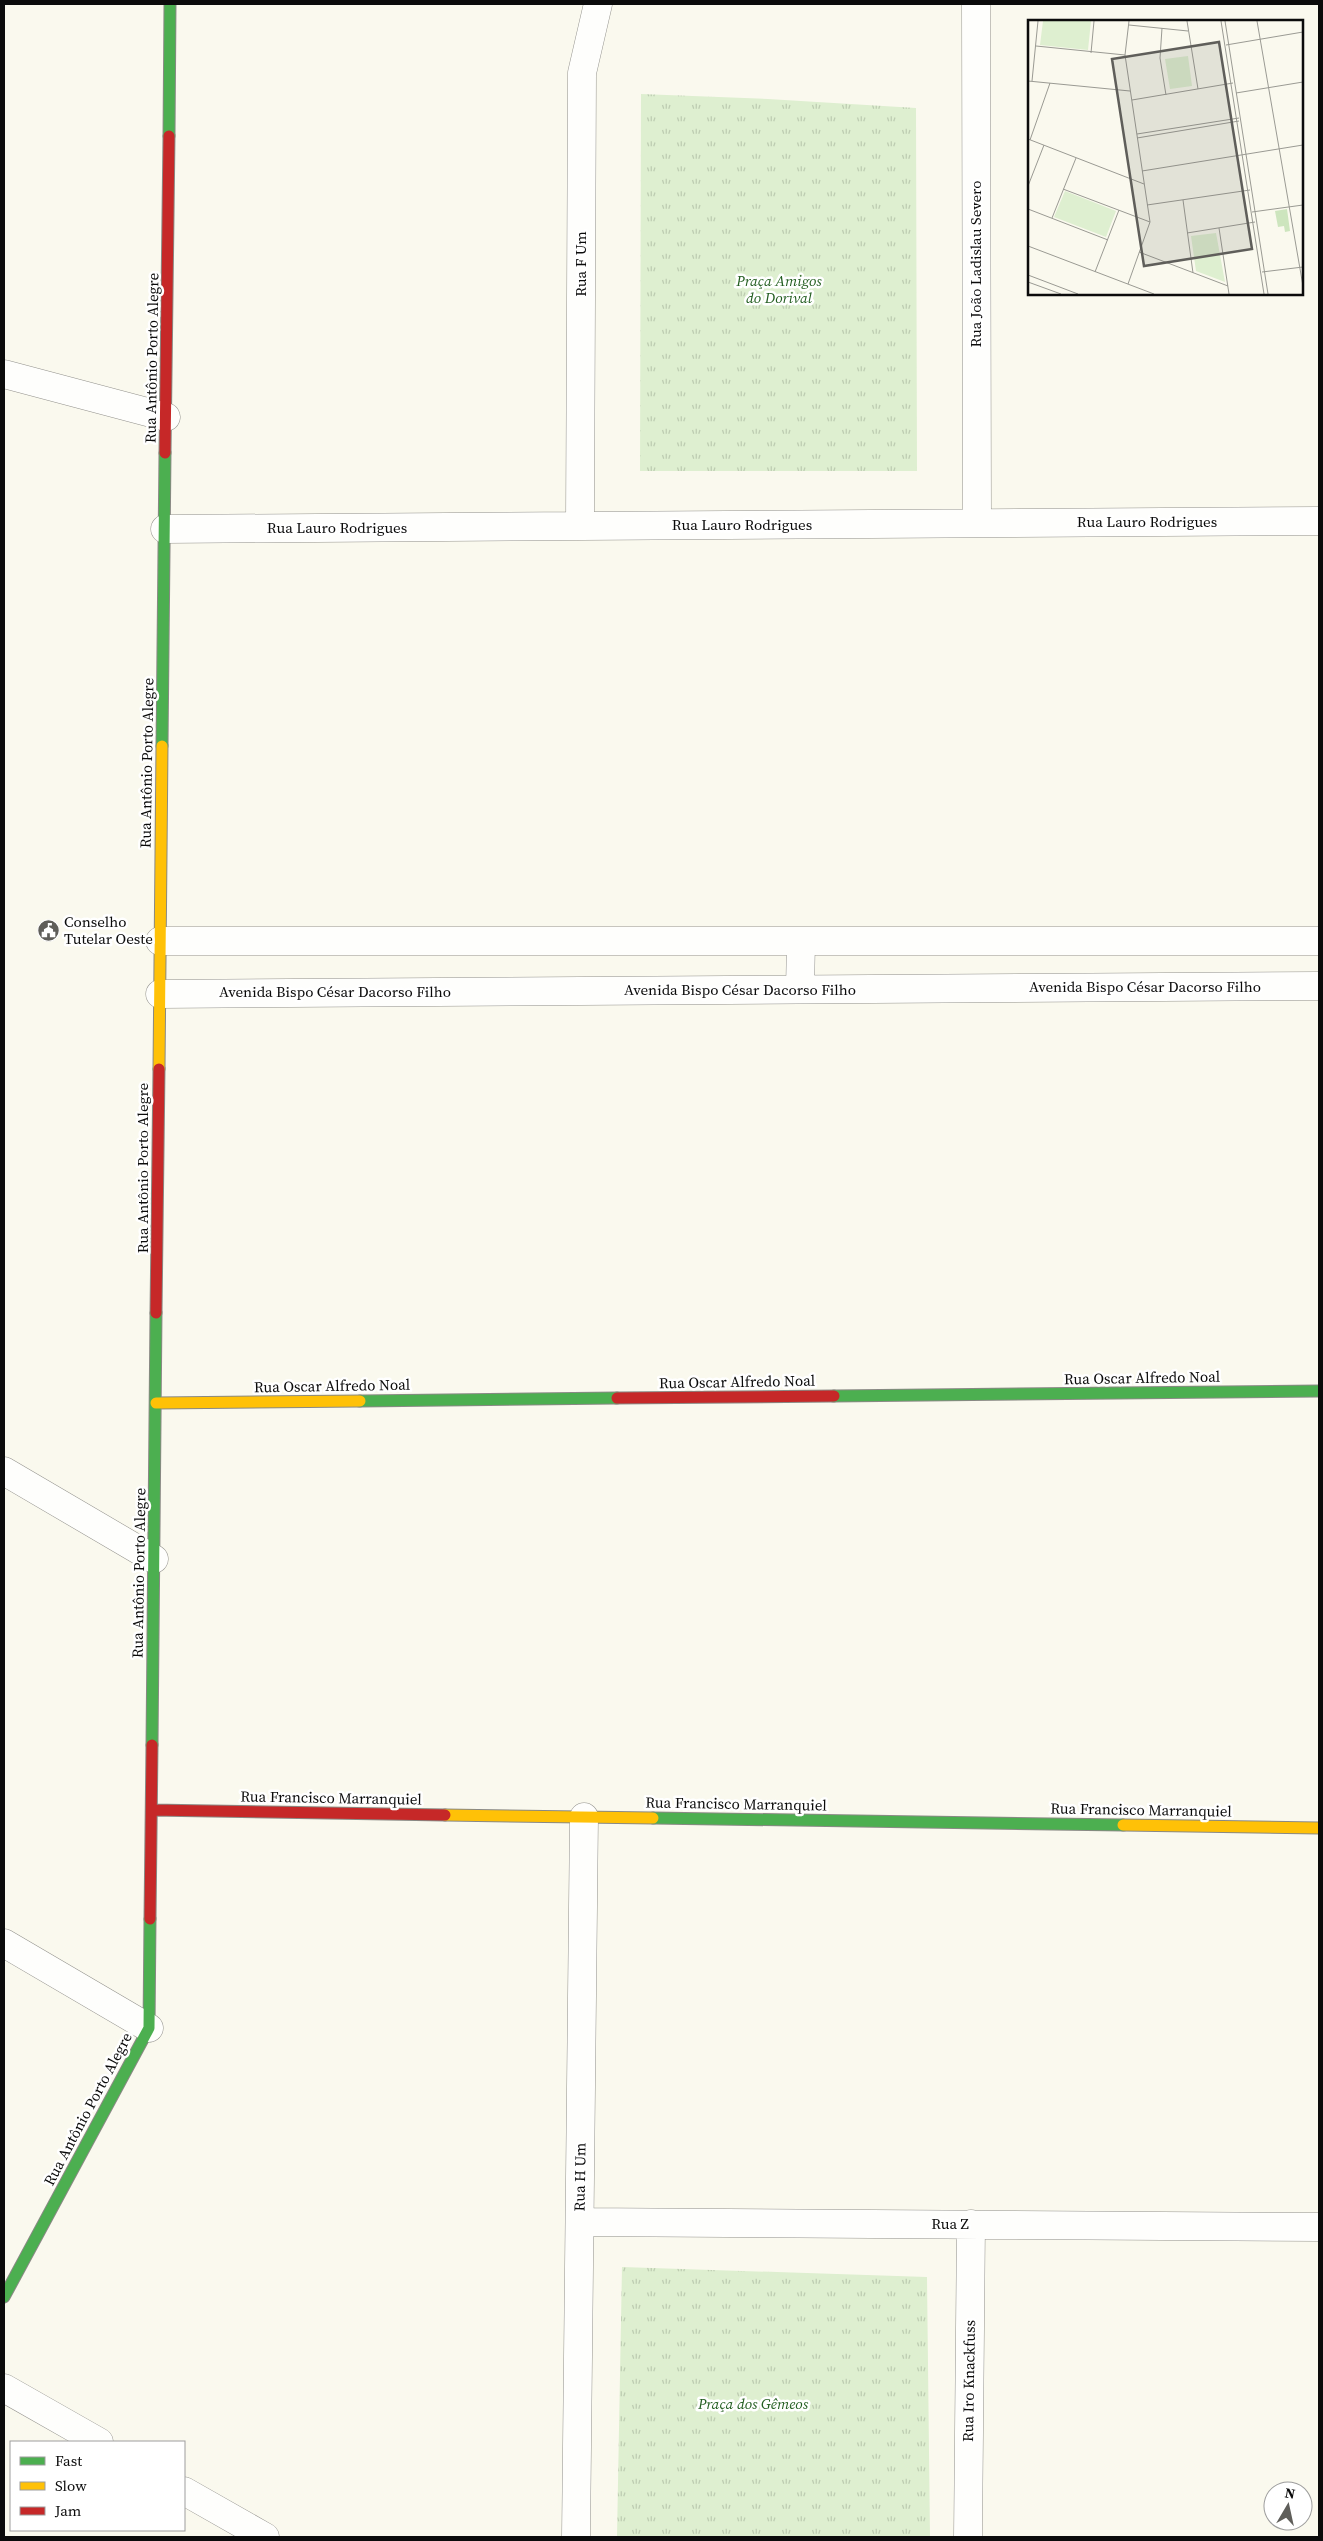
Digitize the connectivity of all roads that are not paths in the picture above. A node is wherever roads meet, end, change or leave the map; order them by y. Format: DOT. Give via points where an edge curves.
graph roads {
  1 [pos="170,4"];
  2 [pos="598,4"];
  3 [pos="976,4"];
  4 [pos="4,374"];
  5 [pos="166,417"];
  6 [pos="1319,521"];
  7 [pos="977,523"];
  8 [pos="580,526"];
  9 [pos="165,529"];
  10 [pos="160,941"];
  11 [pos="1319,941"];
  12 [pos="801,942"];
  13 [pos="1319,986"];
  14 [pos="800,989"];
  15 [pos="160,994"];
  16 [pos="1319,1391"];
  17 [pos="156,1403"];
  18 [pos="4,1471"];
  19 [pos="154,1559"];
  20 [pos="152,1810"];
  21 [pos="584,1817"];
  22 [pos="1319,1828"];
  23 [pos="4,1943"];
  24 [pos="149,2028"];
  25 [pos="580,2222"];
  26 [pos="971,2224"];
  27 [pos="1319,2227"];
  28 [pos="4,2297"];
  29 [pos="4,2388"];
  30 [pos="97,2441"];
  31 [pos="185,2492"];
  32 [pos="265,2537"];
  33 [pos="576,2537"];
  34 [pos="968,2537"];
  1 -- 5 [label="street, Rua Antônio Porto Alegre"];
  2 -- 8 [label="street, Rua F Um" via="582,73"];
  3 -- 7 [label="street, Rua João Ladislau Severo"];
  4 -- 5 [label="street"];
  5 -- 9 [label="street, Rua Antônio Porto Alegre"];
  6 -- 7 [label="street, Rua Lauro Rodrigues"];
  7 -- 8 [label="street, Rua Lauro Rodrigues"];
  8 -- 9 [label="street, Rua Lauro Rodrigues"];
  9 -- 10 [label="street, Rua Antônio Porto Alegre"];
  10 -- 12 [label="street"];
  10 -- 15 [label="street, Rua Antônio Porto Alegre"];
  11 -- 12 [label="street"];
  12 -- 14 [label="street"];
  13 -- 14 [label="street, Avenida Bispo César Dacorso Filho"];
  14 -- 15 [label="street, Avenida Bispo César Dacorso Filho"];
  15 -- 17 [label="street, Rua Antônio Porto Alegre"];
  16 -- 17 [label="street, Rua Oscar Alfredo Noal"];
  17 -- 19 [label="street, Rua Antônio Porto Alegre"];
  18 -- 19 [label="street"];
  19 -- 20 [label="street, Rua Antônio Porto Alegre"];
  20 -- 21 [label="street, Rua Francisco Marranquiel"];
  20 -- 24 [label="street, Rua Antônio Porto Alegre"];
  21 -- 22 [label="street, Rua Francisco Marranquiel"];
  21 -- 25 [label="street, Rua H Um"];
  23 -- 24 [label="street"];
  24 -- 28 [label="street, Rua Antônio Porto Alegre"];
  25 -- 26 [label="street, Rua Z"];
  25 -- 33 [label="street, Rua H Um"];
  26 -- 27 [label="street, Rua Z"];
  26 -- 34 [label="street, Rua Iro Knackfuss"];
  29 -- 30 [label="street"];
  31 -- 32 [label="street"];
}
